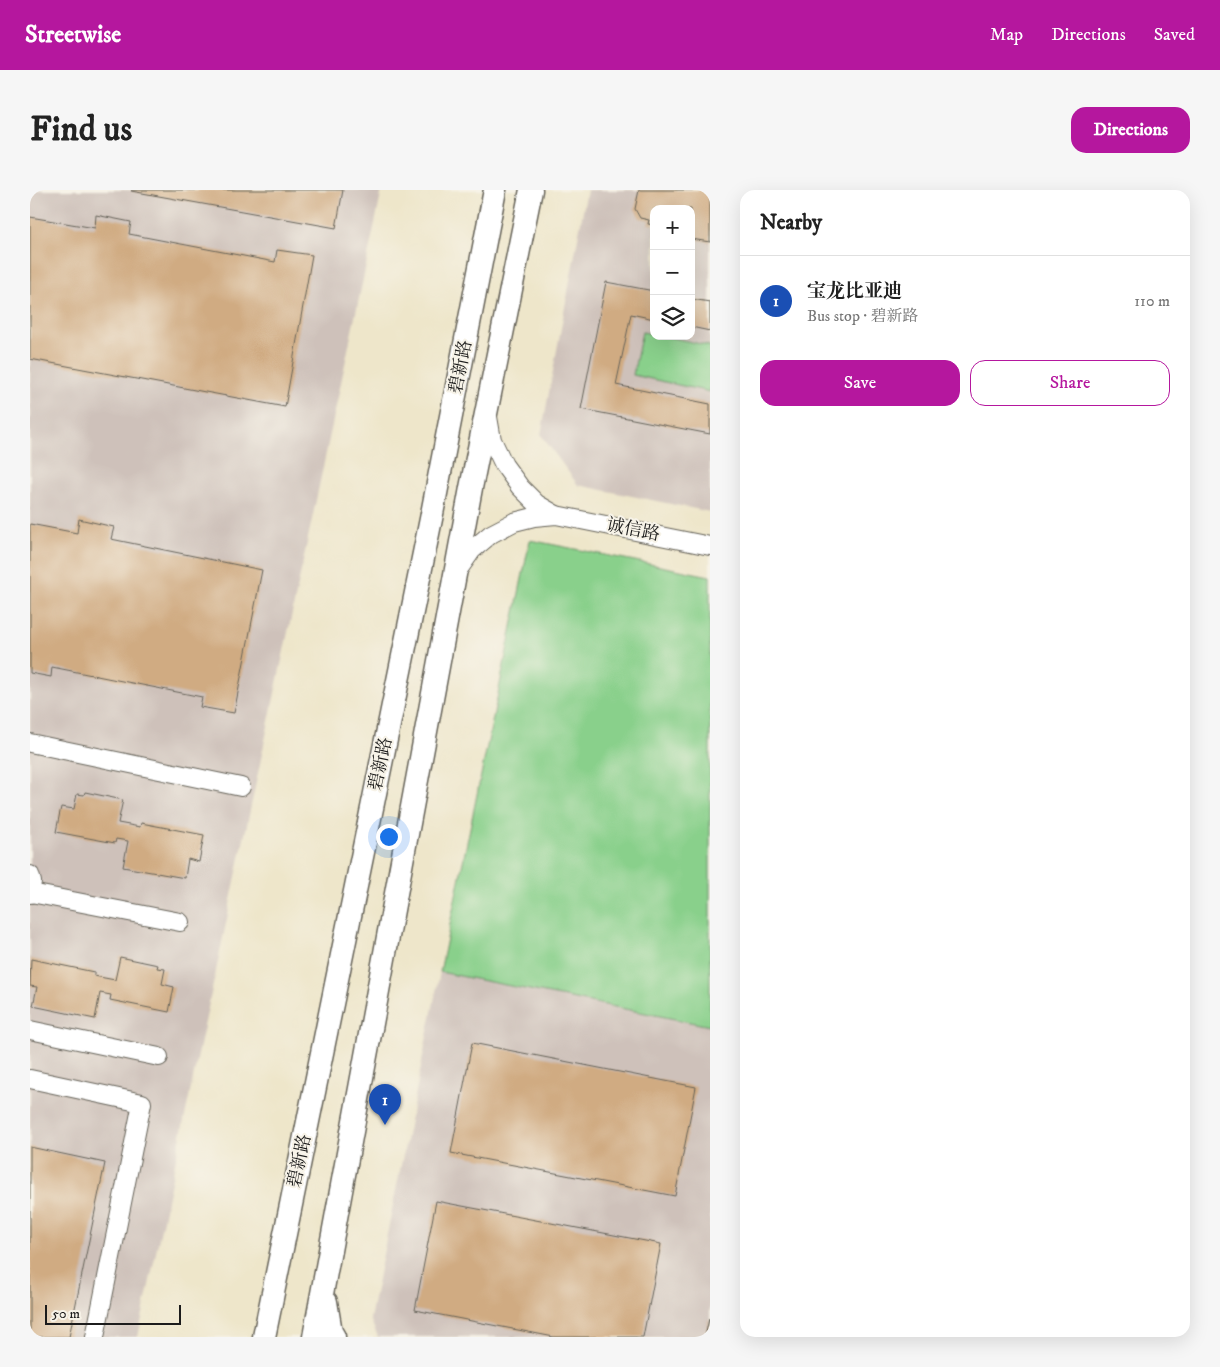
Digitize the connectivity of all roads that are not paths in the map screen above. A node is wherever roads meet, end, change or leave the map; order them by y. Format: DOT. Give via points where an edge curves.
graph roads {
  1 [pos="495,190"];
  2 [pos="531,190"];
  3 [pos="487,412"];
  4 [pos="556,515"];
  5 [pos="710,546"];
  6 [pos="456,574"];
  7 [pos="30,743"];
  8 [pos="241,787"];
  9 [pos="30,875"];
  10 [pos="30,893"];
  11 [pos="180,922"];
  12 [pos="30,1030"];
  13 [pos="159,1057"];
  14 [pos="30,1079"];
  15 [pos="323,1286"];
  16 [pos="95,1337"];
  17 [pos="264,1337"];
  18 [pos="314,1337"];
  19 [pos="334,1337"];
  1 -- 17 [label="main road, 碧新路"];
  2 -- 3 [label="main road, 碧新路"];
  3 -- 4 [label="street, 诚信路" via="492,440 504,465 537,504"];
  3 -- 6 [label="main road, 碧新路"];
  4 -- 5 [label="street, 诚信路"];
  4 -- 6 [label="street, 诚信路" via="514,522 491,534 472,550"];
  6 -- 15 [label="main road, 碧新路"];
  7 -- 8 [label="street"];
  9 -- 10 [label="street"];
  10 -- 11 [label="street"];
  12 -- 13 [label="street"];
  14 -- 16 [label="street" via="142,1103"];
  15 -- 18 [label="main road, 碧新路"];
  15 -- 19 [label="main road"];
}
